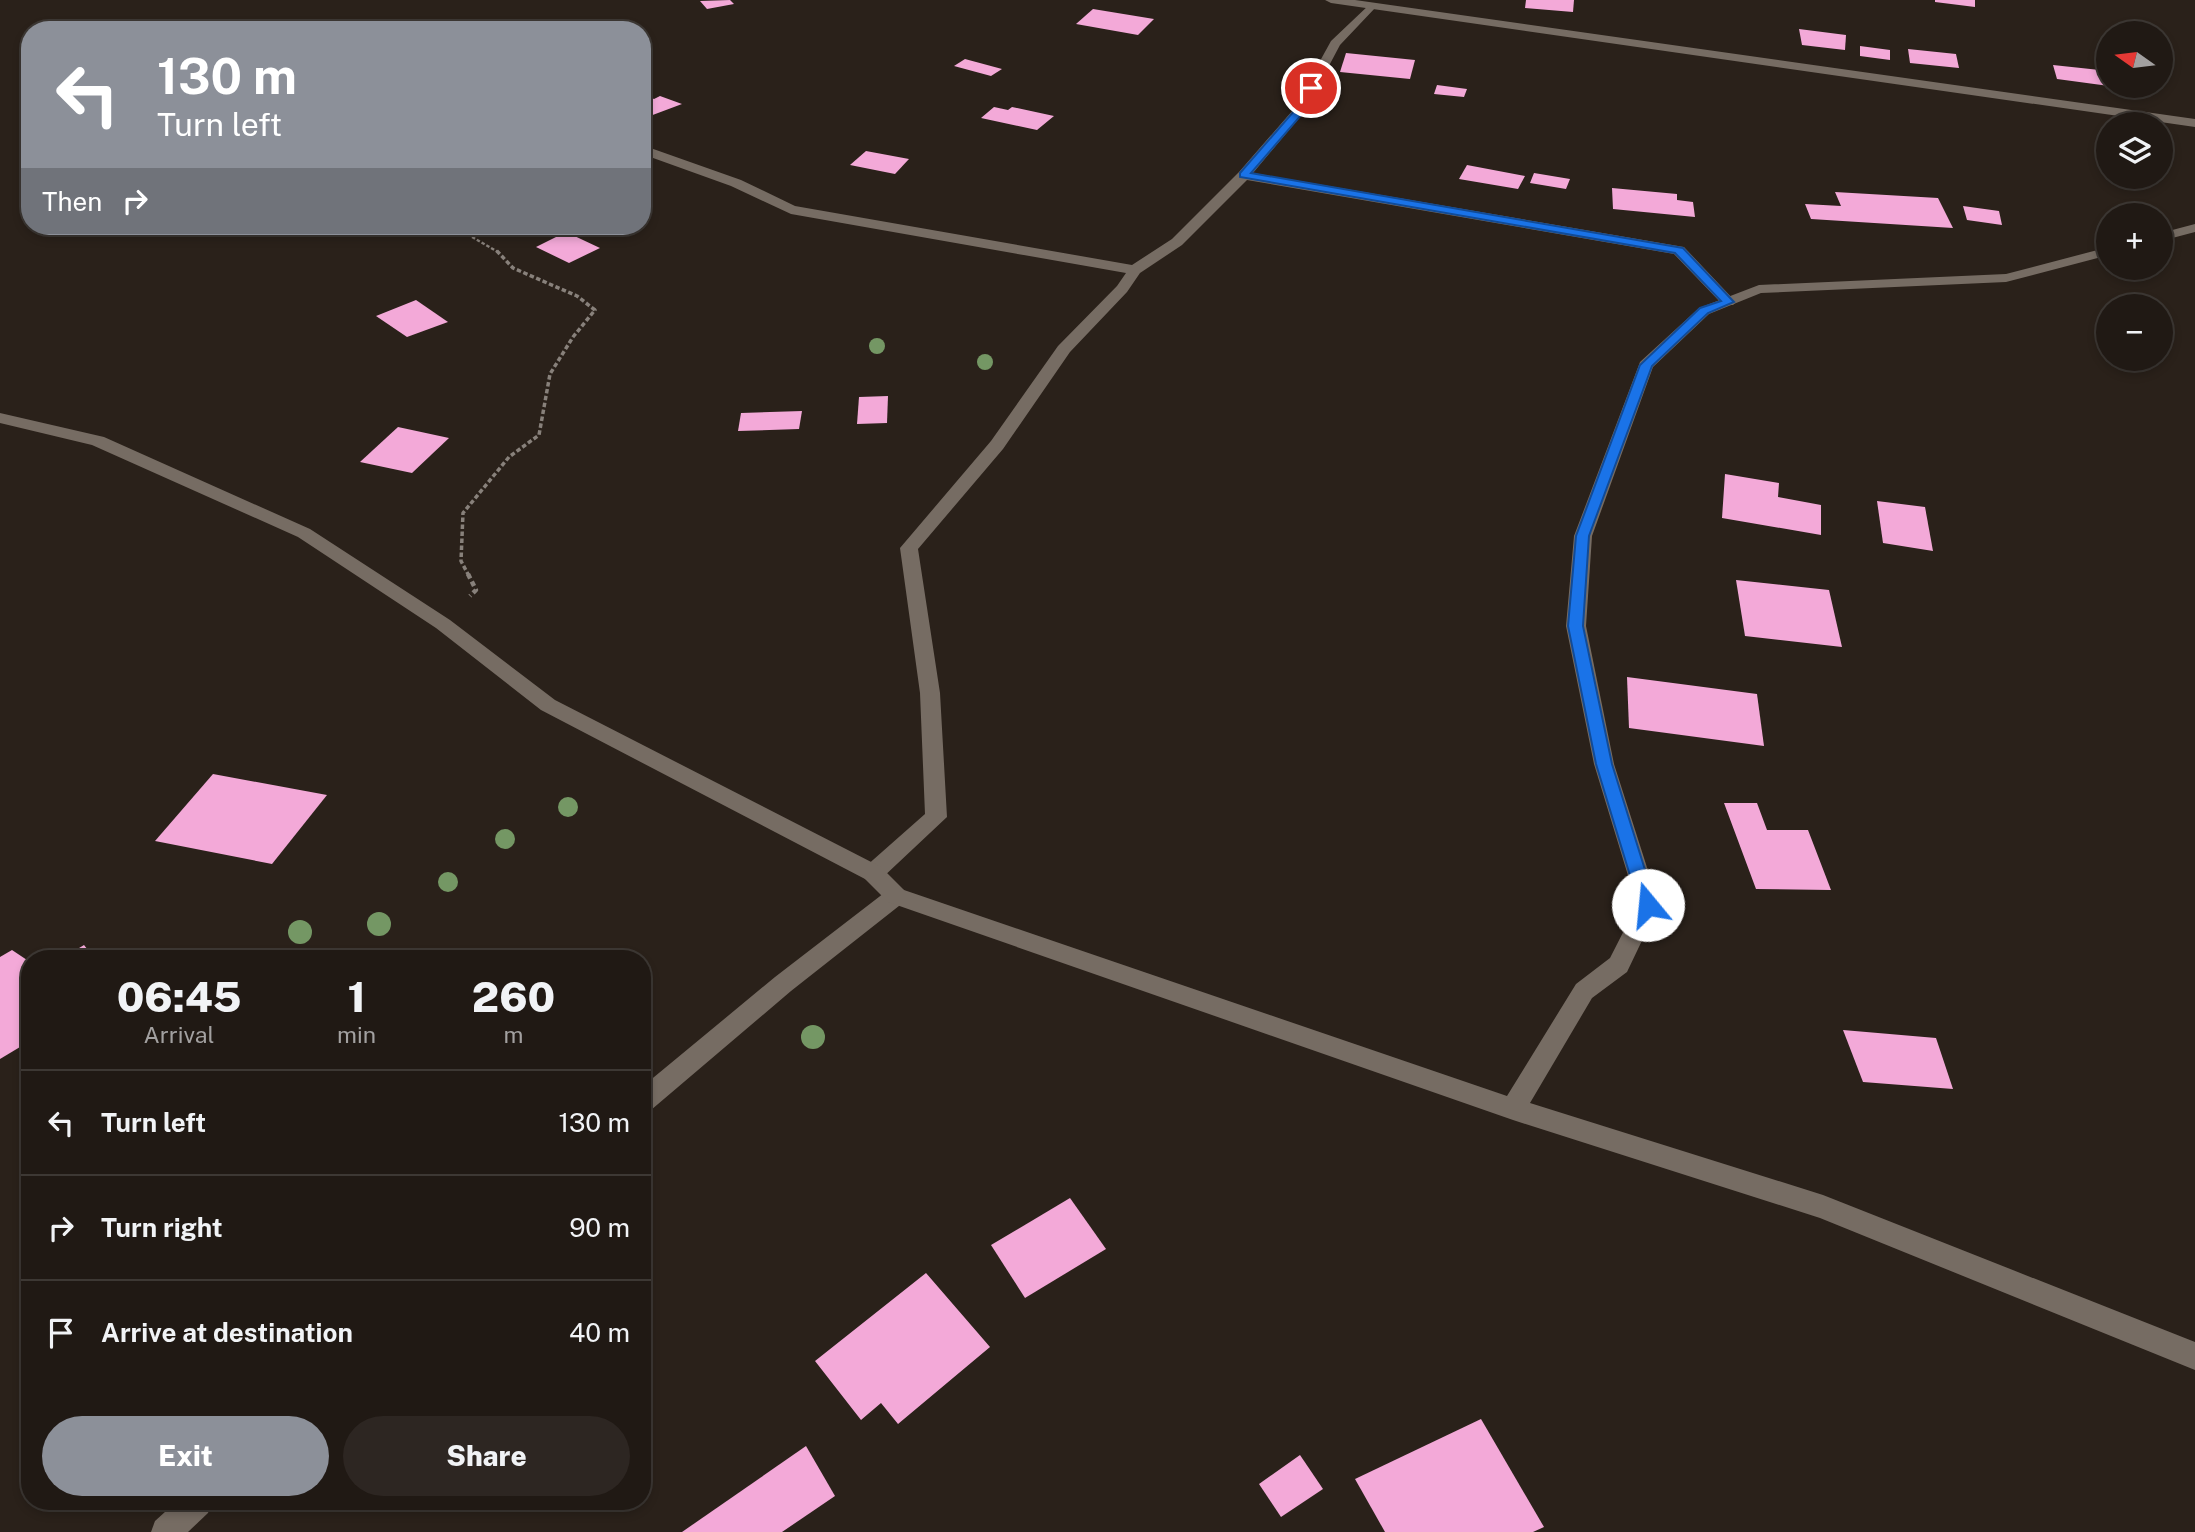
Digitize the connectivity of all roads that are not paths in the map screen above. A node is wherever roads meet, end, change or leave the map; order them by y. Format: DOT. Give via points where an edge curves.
graph roads {
  1 [pos="1331,0"];
  2 [pos="1370,7"];
  3 [pos="2195,122"];
  4 [pos="651,152"];
  5 [pos="1244,175"];
  6 [pos="2195,228"];
  7 [pos="2173,234"];
  8 [pos="2096,254"];
  9 [pos="1135,270"];
  10 [pos="1728,302"];
  11 [pos="0,418"];
  12 [pos="873,873"];
  13 [pos="896,896"];
  14 [pos="651,1094"];
  15 [pos="1513,1109"];
  16 [pos="2195,1356"];
  17 [pos="189,1510"];
  18 [pos="166,1532"];
  1 -- 2 [label="street"];
  2 -- 3 [label="street"];
  2 -- 5 [label="street" via="1335,43 1299,111"];
  4 -- 9 [label="street" via="737,183 792,210"];
  5 -- 9 [label="street" via="1177,242"];
  5 -- 10 [label="street" via="1679,250"];
  6 -- 7 [label="street"];
  8 -- 10 [label="street" via="2006,278 1759,289"];
  9 -- 12 [label="street" via="1063,349 997,445 909,548 930,693 936,817"];
  10 -- 15 [label="street" via="1704,311 1646,365 1583,536 1576,626 1604,764 1648,905 1619,965 1584,991"];
  11 -- 12 [label="street" via="98,441 304,533 443,624 548,705"];
  12 -- 13 [label="street"];
  13 -- 14 [label="street"];
  13 -- 15 [label="street"];
  15 -- 16 [label="street" via="1823,1207"];
  17 -- 18 [label="street"];
}
